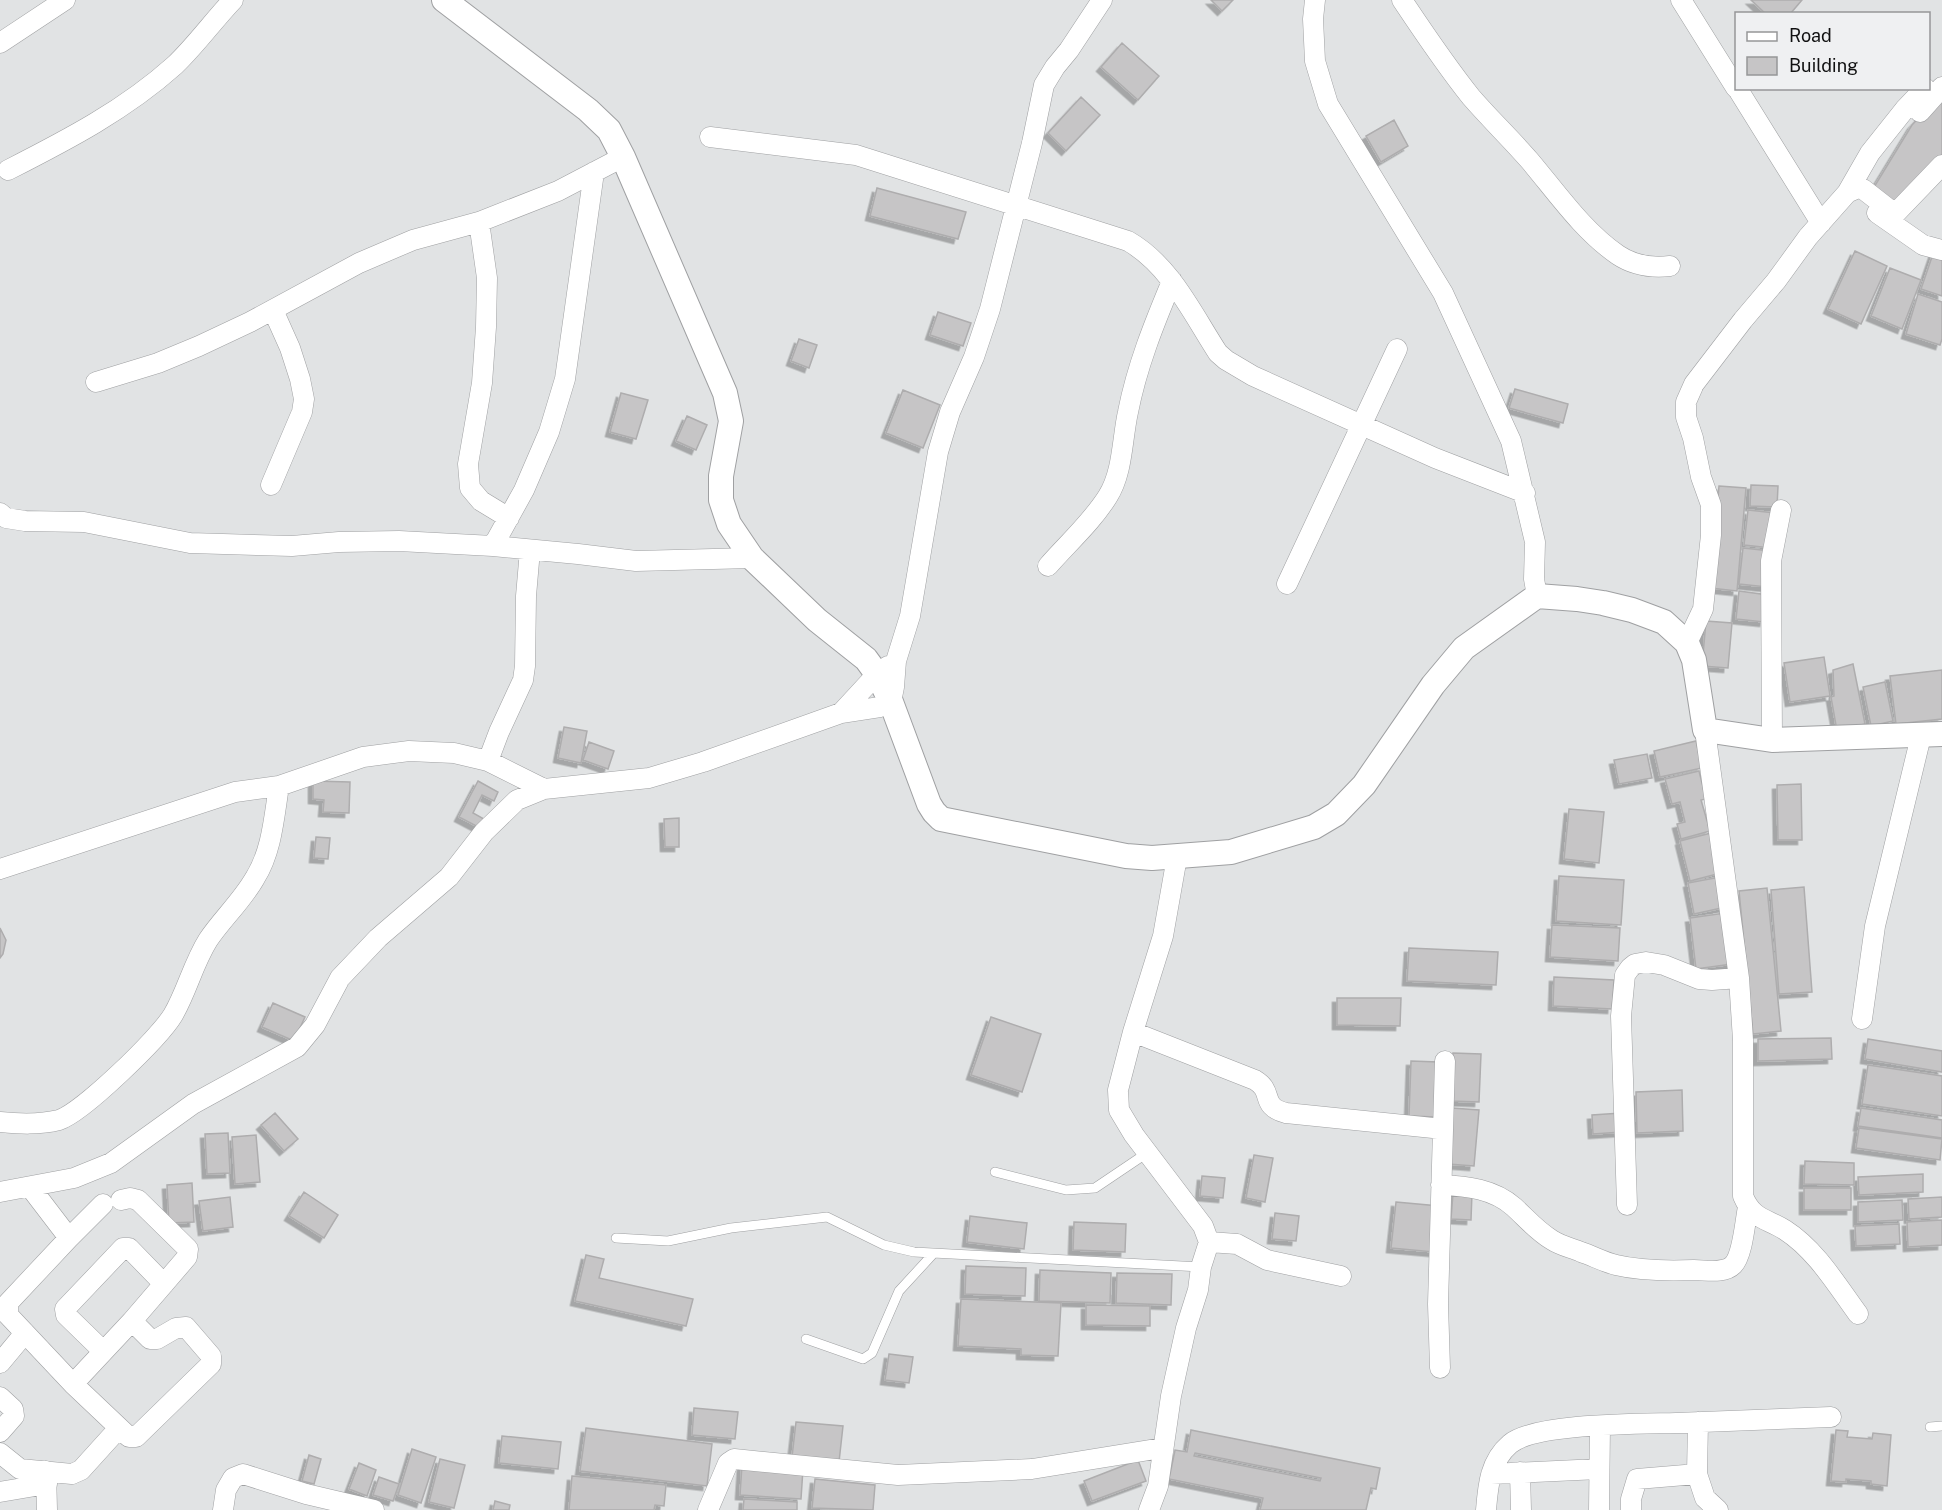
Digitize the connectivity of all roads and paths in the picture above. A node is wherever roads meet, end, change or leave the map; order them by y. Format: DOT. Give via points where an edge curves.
graph roads {
  1 [pos="65,0"];
  2 [pos="233,0"];
  3 [pos="444,0"];
  4 [pos="1102,0"];
  5 [pos="1315,0"];
  6 [pos="1402,0"];
  7 [pos="1681,0"];
  8 [pos="0,43"];
  9 [pos="1942,70"];
  10 [pos="1735,85"];
  11 [pos="1738,90"];
  12 [pos="1930,90"];
  13 [pos="710,137"];
  14 [pos="623,157"];
  15 [pos="1942,165"];
  16 [pos="3,168"];
  17 [pos="594,172"];
  18 [pos="1855,191"];
  19 [pos="1017,205"];
  20 [pos="479,222"];
  21 [pos="1821,223"];
  22 [pos="1942,250"];
  23 [pos="1670,266"];
  24 [pos="1172,281"];
  25 [pos="273,310"];
  26 [pos="1397,349"];
  27 [pos="96,382"];
  28 [pos="1363,425"];
  29 [pos="271,485"];
  30 [pos="1525,493"];
  31 [pos="1781,510"];
  32 [pos="0,513"];
  33 [pos="509,518"];
  34 [pos="493,546"];
  35 [pos="530,550"];
  36 [pos="752,558"];
  37 [pos="1048,566"];
  38 [pos="1287,584"];
  39 [pos="1537,596"];
  40 [pos="1687,643"];
  41 [pos="886,668"];
  42 [pos="891,702"];
  43 [pos="841,713"];
  44 [pos="1705,730"];
  45 [pos="1932,735"];
  46 [pos="1772,740"];
  47 [pos="488,761"];
  48 [pos="279,786"];
  49 [pos="544,789"];
  50 [pos="1177,857"];
  51 [pos="0,869"];
  52 [pos="1738,978"];
  53 [pos="1862,1019"];
  54 [pos="1133,1032"];
  55 [pos="1445,1061"];
  56 [pos="0,1122"];
  57 [pos="1443,1129"];
  58 [pos="1148,1153"];
  59 [pos="995,1172"];
  60 [pos="1441,1185"];
  61 [pos="30,1187"];
  62 [pos="0,1192"];
  63 [pos="1627,1205"];
  64 [pos="1748,1207"];
  65 [pos="69,1238"];
  66 [pos="616,1238"];
  67 [pos="1209,1242"];
  68 [pos="933,1254"];
  69 [pos="1201,1267"];
  70 [pos="1341,1276"];
  71 [pos="164,1284"];
  72 [pos="1858,1314"];
  73 [pos="132,1321"];
  74 [pos="25,1334"];
  75 [pos="806,1339"];
  76 [pos="103,1351"];
  77 [pos="0,1363"];
  78 [pos="1440,1368"];
  79 [pos="73,1384"];
  80 [pos="0,1397"];
  81 [pos="1831,1417"];
  82 [pos="1698,1422"];
  83 [pos="1600,1426"];
  84 [pos="1942,1426"];
  85 [pos="1930,1427"];
  86 [pos="119,1428"];
  87 [pos="0,1432"];
  88 [pos="1162,1448"];
  89 [pos="0,1454"];
  90 [pos="1599,1469"];
  91 [pos="1520,1472"];
  92 [pos="1491,1474"];
  93 [pos="1697,1474"];
  94 [pos="46,1478"];
  95 [pos="0,1492"];
  96 [pos="46,1510"];
  97 [pos="223,1510"];
  98 [pos="374,1510"];
  99 [pos="708,1510"];
  100 [pos="1149,1510"];
  101 [pos="1486,1510"];
  102 [pos="1521,1510"];
  103 [pos="1599,1510"];
  104 [pos="1631,1510"];
  105 [pos="1718,1510"];
  1 -- 8 [label="street"];
  2 -- 16 [label="street" via="176,64 113,113 58,145"];
  3 -- 14 [label="street" via="588,110 609,130"];
  4 -- 19 [label="street" via="1044,86"];
  5 -- 30 [label="street" via="1315,61 1328,104 1443,294 1511,441"];
  6 -- 23 [label="street" via="1472,98 1591,233 1629,261 1655,268"];
  7 -- 10 [label="street"];
  9 -- 12 [label="street"];
  11 -- 21 [label="street"];
  12 -- 18 [label="street"];
  12 -- 18 [label="street" via="1905,109 1870,153"];
  13 -- 19 [label="street" via="856,155"];
  14 -- 17 [label="street"];
  14 -- 36 [label="street" via="725,393 731,421 721,476 721,500 729,524"];
  15 -- 18 [label="street" via="1895,214"];
  17 -- 20 [label="street" via="558,191"];
  17 -- 33 [label="street" via="565,379 549,432"];
  18 -- 21 [label="street"];
  18 -- 22 [label="street" via="1923,245"];
  19 -- 24 [label="street" via="1128,241 1150,256"];
  19 -- 41 [label="street" via="990,309 938,452 909,616"];
  20 -- 25 [label="street" via="391,249"];
  20 -- 33 [label="street" via="487,278 486,327 482,383 468,464 470,488 481,501"];
  21 -- 40 [label="street" via="1694,384 1686,402 1686,417 1711,505 1703,609"];
  24 -- 28 [label="street" via="1226,360"];
  24 -- 37 [label="street" via="1138,372 1117,477 1107,497"];
  25 -- 27 [label="street" via="158,363"];
  25 -- 29 [label="street" via="290,348 304,399"];
  26 -- 28 [label="street"];
  28 -- 30 [label="street"];
  28 -- 38 [label="street"];
  30 -- 39 [label="street" via="1535,542"];
  31 -- 46 [label="street" via="1771,561"];
  32 -- 34 [label="street" via="25,521 84,522 190,543 292,546 399,541"];
  33 -- 34 [label="street"];
  34 -- 35 [label="street"];
  35 -- 36 [label="street" via="636,561"];
  35 -- 47 [label="street" via="523,680"];
  36 -- 41 [label="street" via="817,620 866,659"];
  39 -- 40 [label="street" via="1578,599 1632,610 1664,622"];
  39 -- 50 [label="street" via="1464,648 1433,685 1364,784 1336,814 1314,827 1231,852"];
  40 -- 44 [label="street" via="1694,660"];
  41 -- 42 [label="street"];
  41 -- 43 [label="street"];
  42 -- 43 [label="street"];
  42 -- 50 [label="street" via="929,804 941,819 1126,856"];
  43 -- 49 [label="street" via="649,778"];
  44 -- 46 [label="street"];
  44 -- 52 [label="street"];
  45 -- 46 [label="street"];
  45 -- 53 [label="street" via="1875,926"];
  47 -- 48 [label="street" via="454,753 409,751 363,757"];
  47 -- 49 [label="street"];
  48 -- 51 [label="street" via="235,792"];
  48 -- 56 [label="street" via="269,845 256,878 208,940 161,1031 79,1109 60,1119 30,1125"];
  49 -- 61 [label="street" via="517,800 484,832 449,877 378,938 340,978 315,1025 297,1047 193,1104 111,1163 74,1178"];
  50 -- 54 [label="street" via="1163,936"];
  52 -- 63 [label="street" via="1699,978 1656,963 1629,968 1623,985 1621,1016"];
  52 -- 64 [label="street" via="1743,1040 1743,1196"];
  54 -- 57 [label="street" via="1255,1080 1263,1085 1270,1106 1276,1110"];
  54 -- 58 [label="street" via="1118,1090 1119,1110"];
  55 -- 57 [label="street"];
  57 -- 60 [label="street"];
  58 -- 59 [label="lane" via="1095,1188 1066,1191"];
  58 -- 67 [label="street" via="1203,1226"];
  60 -- 64 [label="street" via="1492,1193 1554,1242 1624,1266 1672,1271 1717,1271 1732,1266 1741,1245"];
  60 -- 78 [label="street"];
  61 -- 62 [label="street"];
  61 -- 65 [label="street"];
  64 -- 72 [label="street" via="1758,1218 1803,1242"];
  65 -- 71 [label="street" via="112,1202 138,1200 188,1249 187,1257"];
  65 -- 74 [label="street" via="8,1303 8,1315"];
  66 -- 68 [label="lane" via="668,1241 731,1228 827,1217 884,1245"];
  67 -- 69 [label="street"];
  67 -- 70 [label="street" via="1237,1244 1267,1260"];
  68 -- 69 [label="lane"];
  68 -- 75 [label="lane" via="899,1291 872,1353 863,1359"];
  69 -- 88 [label="street"];
  71 -- 73 [label="street"];
  71 -- 76 [label="street" via="129,1248 123,1248 65,1309 66,1315"];
  73 -- 76 [label="street"];
  73 -- 86 [label="street" via="150,1339 157,1340 176,1328 186,1327 211,1356 211,1364 136,1437 129,1437"];
  74 -- 77 [label="street"];
  74 -- 79 [label="street"];
  76 -- 79 [label="street"];
  79 -- 86 [label="street"];
  80 -- 87 [label="street" via="13,1409 14,1416"];
  81 -- 82 [label="street"];
  82 -- 83 [label="street"];
  82 -- 93 [label="street"];
  83 -- 90 [label="street"];
  83 -- 92 [label="street" via="1535,1433 1511,1442 1495,1461"];
  84 -- 85 [label="lane"];
  86 -- 94 [label="street" via="81,1470"];
  88 -- 99 [label="street" via="1032,1468 919,1474 734,1459 728,1463"];
  88 -- 100 [label="street" via="1158,1486"];
  89 -- 94 [label="street" via="20,1469"];
  90 -- 91 [label="street"];
  90 -- 103 [label="street"];
  91 -- 92 [label="street"];
  91 -- 102 [label="street"];
  92 -- 101 [label="street"];
  93 -- 104 [label="street" via="1637,1479"];
  93 -- 105 [label="street" via="1705,1498"];
  94 -- 95 [label="street"];
  94 -- 96 [label="street"];
  97 -- 98 [label="street" via="226,1490 233,1478 243,1474"];
}
